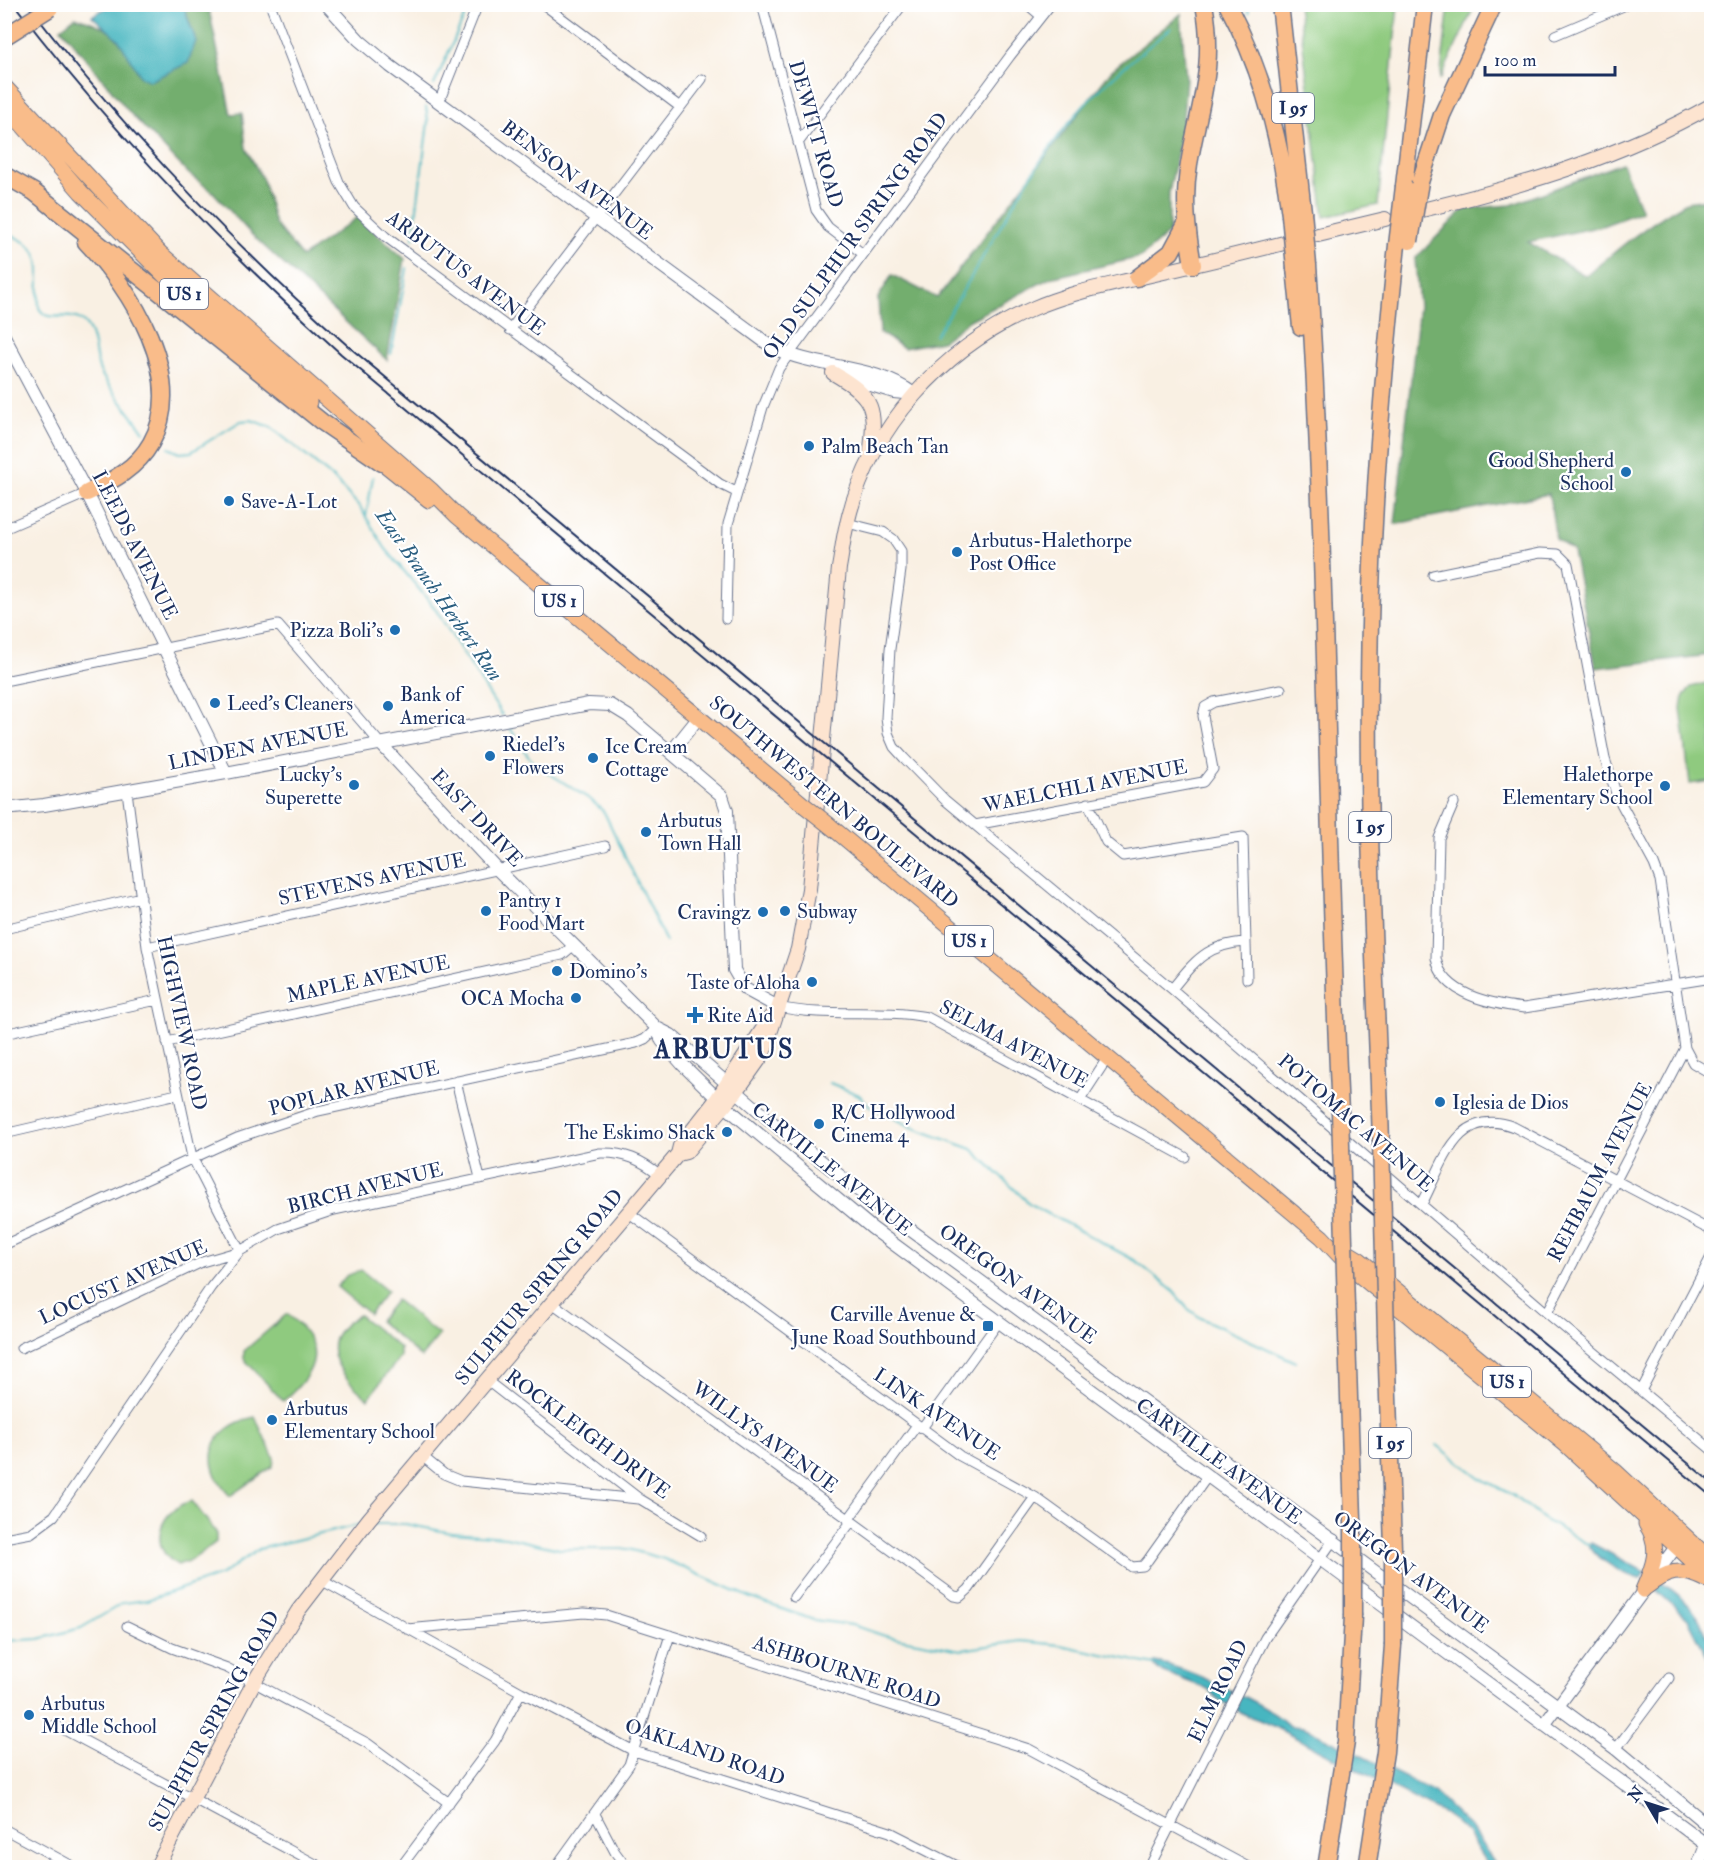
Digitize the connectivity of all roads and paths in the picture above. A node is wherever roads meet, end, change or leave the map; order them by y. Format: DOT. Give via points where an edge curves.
graph roads {
  1 [pos="270,4"];
  2 [pos="326,4"];
  3 [pos="478,4"];
  4 [pos="543,4"];
  5 [pos="762,4"];
  6 [pos="903,4"];
  7 [pos="1027,4"];
  8 [pos="1052,4"];
  9 [pos="1204,4"];
  10 [pos="1227,4"];
  11 [pos="1280,4"];
  12 [pos="1425,4"];
  13 [pos="1494,4"];
  14 [pos="1628,4"];
  15 [pos="53,6"];
  16 [pos="1041,16"];
  17 [pos="1555,35"];
  18 [pos="4,37"];
  19 [pos="702,79"];
  20 [pos="4,86"];
  21 [pos="439,102"];
  22 [pos="4,104"];
  23 [pos="1712,105"];
  24 [pos="680,107"];
  25 [pos="798,143"];
  26 [pos="4,175"];
  27 [pos="52,207"];
  28 [pos="1422,210"];
  29 [pos="1297,213"];
  30 [pos="597,219"];
  31 [pos="1385,219"];
  32 [pos="1186,224"];
  33 [pos="1318,235"];
  34 [pos="1284,243"];
  35 [pos="1403,243"];
  36 [pos="863,254"];
  37 [pos="1193,265"];
  38 [pos="1137,279"];
  39 [pos="510,330"];
  40 [pos="4,336"];
  41 [pos="787,355"];
  42 [pos="819,364"];
  43 [pos="833,373"];
  44 [pos="914,394"];
  45 [pos="382,463"];
  46 [pos="869,465"];
  47 [pos="736,492"];
  48 [pos="87,493"];
  49 [pos="457,516"];
  50 [pos="847,523"];
  51 [pos="4,529"];
  52 [pos="1433,574"];
  53 [pos="726,619"];
  54 [pos="166,647"];
  55 [pos="4,681"];
  56 [pos="1281,690"];
  57 [pos="699,717"];
  58 [pos="380,743"];
  59 [pos="671,752"];
  60 [pos="226,773"];
  61 [pos="127,791"];
  62 [pos="1088,803"];
  63 [pos="1454,803"];
  64 [pos="4,808"];
  65 [pos="975,825"];
  66 [pos="605,846"];
  67 [pos="498,870"];
  68 [pos="141,897"];
  69 [pos="4,929"];
  70 [pos="1246,942"];
  71 [pos="574,945"];
  72 [pos="147,947"];
  73 [pos="1712,978"];
  74 [pos="1247,979"];
  75 [pos="1674,984"];
  76 [pos="1172,989"];
  77 [pos="157,1000"];
  78 [pos="778,1007"];
  79 [pos="657,1028"];
  80 [pos="4,1034"];
  81 [pos="167,1042"];
  82 [pos="1685,1048"];
  83 [pos="1108,1057"];
  84 [pos="1712,1074"];
  85 [pos="456,1081"];
  86 [pos="731,1088"];
  87 [pos="177,1094"];
  88 [pos="1080,1100"];
  89 [pos="721,1102"];
  90 [pos="4,1134"];
  91 [pos="192,1157"];
  92 [pos="1185,1157"];
  93 [pos="660,1175"];
  94 [pos="480,1178"];
  95 [pos="1615,1181"];
  96 [pos="1422,1204"];
  97 [pos="628,1212"];
  98 [pos="1712,1231"];
  99 [pos="1322,1237"];
  100 [pos="926,1241"];
  101 [pos="4,1245"];
  102 [pos="240,1251"];
  103 [pos="1712,1255"];
  104 [pos="913,1259"];
  105 [pos="551,1302"];
  106 [pos="1547,1313"];
  107 [pos="998,1323"];
  108 [pos="21,1348"];
  109 [pos="486,1380"];
  110 [pos="1641,1391"];
  111 [pos="920,1427"];
  112 [pos="1712,1450"];
  113 [pos="422,1456"];
  114 [pos="1207,1477"];
  115 [pos="1035,1497"];
  116 [pos="640,1500"];
  117 [pos="1637,1512"];
  118 [pos="850,1521"];
  119 [pos="701,1536"];
  120 [pos="4,1538"];
  121 [pos="1334,1539"];
  122 [pos="1681,1540"];
  123 [pos="1320,1558"];
  124 [pos="1712,1560"];
  125 [pos="321,1580"];
  126 [pos="1712,1581"];
  127 [pos="1643,1590"];
  128 [pos="794,1597"];
  129 [pos="127,1626"];
  130 [pos="407,1629"];
  131 [pos="670,1635"];
  132 [pos="1669,1678"];
  133 [pos="254,1682"];
  134 [pos="521,1692"];
  135 [pos="1558,1706"];
  136 [pos="55,1725"];
  137 [pos="1544,1725"];
  138 [pos="1616,1749"];
  139 [pos="634,1751"];
  140 [pos="192,1798"];
  141 [pos="449,1803"];
  142 [pos="595,1814"];
  143 [pos="1171,1825"];
  144 [pos="4,1829"];
  145 [pos="1712,1829"];
  146 [pos="1709,1846"];
  147 [pos="76,1868"];
  148 [pos="156,1868"];
  149 [pos="323,1868"];
  150 [pos="400,1868"];
  151 [pos="555,1868"];
  152 [pos="627,1868"];
  153 [pos="961,1868"];
  154 [pos="1149,1868"];
  155 [pos="1250,1868"];
  156 [pos="1326,1868"];
  157 [pos="1367,1868"];
  158 [pos="1697,1868"];
  1 -- 39 [label="street, ARBUTUS AVENUE" via="328,159 348,200 387,237"];
  2 -- 21 [label="street, BENSON AVENUE" via="359,40"];
  3 -- 21 [label="street"];
  4 -- 24 [label="street"];
  5 -- 25 [label="street, DEWITT ROAD"];
  6 -- 25 [label="street"];
  7 -- 16 [label="street"];
  8 -- 16 [label="street, OLD SULPHUR SPRING ROAD"];
  9 -- 32 [label="highway" via="1209,40 1208,80 1189,165"];
  10 -- 29 [label="highway" via="1250,50 1269,102"];
  11 -- 29 [label="highway, I 95"];
  12 -- 35 [label="highway, bridge" via="1404,186"];
  13 -- 35 [label="highway, bridge" via="1442,115"];
  14 -- 17 [label="street"];
  15 -- 18 [label="highway, bridge"];
  16 -- 36 [label="street, OLD SULPHUR SPRING ROAD"];
  19 -- 24 [label="street"];
  20 -- 49 [label="main road, SOUTHWESTERN BOULEVARD / US 1" via="161,254"];
  21 -- 30 [label="street, BENSON AVENUE"];
  22 -- 45 [label="main road, SOUTHWESTERN BOULEVARD / US 1" via="81,192 176,287"];
  23 -- 28 [label="main road" via="1587,163 1508,189"];
  24 -- 30 [label="street"];
  25 -- 36 [label="street, DEWITT ROAD" via="819,216"];
  26 -- 27 [label="highway"];
  27 -- 45 [label="highway" via="322,422"];
  27 -- 48 [label="highway" via="98,255 133,306 155,353 163,387 161,416 151,444 124,473"];
  29 -- 156 [label="highway, I 95, bridge" via="1320,513 1353,1519 1348,1715"];
  30 -- 39 [label="street"];
  30 -- 41 [label="street, BENSON AVENUE" via="759,339"];
  31 -- 33 [label="main road"];
  32 -- 37 [label="highway"];
  32 -- 38 [label="highway" via="1171,252"];
  34 -- 37 [label="main road, SULPHUR SPRING ROAD"];
  35 -- 157 [label="highway, I 95, bridge" via="1377,444 1368,749 1394,1549 1388,1725"];
  36 -- 41 [label="street, OLD SULPHUR SPRING ROAD"];
  37 -- 38 [label="main road, SULPHUR SPRING ROAD"];
  38 -- 44 [label="main road, SULPHUR SPRING ROAD" via="1071,295 1007,321 960,352"];
  39 -- 47 [label="street, ARBUTUS AVENUE"];
  40 -- 48 [label="street, LEEDS AVENUE"];
  41 -- 42 [label="street, BENSON AVENUE"];
  41 -- 47 [label="street, OLD SULPHUR SPRING ROAD" via="770,386"];
  42 -- 43 [label="street, BENSON AVENUE"];
  42 -- 44 [label="street, BENSON AVENUE" via="897,382"];
  43 -- 44 [label="street, BENSON AVENUE" via="894,392"];
  43 -- 46 [label="main road" via="860,390 871,408 874,428"];
  44 -- 46 [label="main road, SULPHUR SPRING ROAD"];
  45 -- 49 [label="main road, SOUTHWESTERN BOULEVARD / US 1" via="420,494"];
  46 -- 50 [label="main road, SULPHUR SPRING ROAD"];
  47 -- 53 [label="street, OLD SULPHUR SPRING ROAD" via="726,533"];
  48 -- 51 [label="street"];
  48 -- 54 [label="street, LEEDS AVENUE"];
  49 -- 57 [label="main road, SOUTHWESTERN BOULEVARD / US 1"];
  50 -- 65 [label="street, WAELCHLI AVENUE" via="883,532 901,550 887,692 888,733 904,758"];
  50 -- 78 [label="main road, SULPHUR SPRING ROAD" via="839,568 804,923"];
  52 -- 75 [label="street" via="1540,553 1558,554 1568,564 1605,759 1624,812 1647,850 1659,880"];
  54 -- 55 [label="street"];
  54 -- 58 [label="street, EAST DRIVE" via="278,625"];
  54 -- 60 [label="street, LEEDS AVENUE"];
  56 -- 62 [label="street, WAELCHLI AVENUE" via="1214,702 1205,708 1203,716 1213,770 1203,782"];
  57 -- 59 [label="street"];
  57 -- 83 [label="main road, SOUTHWESTERN BOULEVARD / US 1, bridge"];
  58 -- 59 [label="street, LINDEN AVENUE" via="589,704 610,705"];
  58 -- 60 [label="street, LINDEN AVENUE"];
  58 -- 67 [label="street, EAST DRIVE"];
  59 -- 78 [label="street" via="726,803 734,970 753,996"];
  60 -- 61 [label="street, LINDEN AVENUE"];
  61 -- 64 [label="street, LINDEN AVENUE"];
  61 -- 68 [label="street, HIGHVIEW ROAD"];
  62 -- 65 [label="street, WAELCHLI AVENUE"];
  62 -- 70 [label="street" via="1106,842 1123,856 1243,837"];
  63 -- 75 [label="street" via="1442,825 1437,862 1436,958 1438,969 1450,984 1496,1003 1524,1008"];
  65 -- 76 [label="street, POTOMAC AVENUE"];
  66 -- 67 [label="street, STEVENS AVENUE"];
  67 -- 71 [label="street, EAST DRIVE"];
  67 -- 72 [label="street, STEVENS AVENUE"];
  68 -- 69 [label="street"];
  68 -- 72 [label="street, HIGHVIEW ROAD"];
  70 -- 74 [label="street"];
  70 -- 76 [label="street" via="1231,943 1206,953"];
  71 -- 79 [label="street, EAST DRIVE"];
  71 -- 81 [label="street, MAPLE AVENUE" via="562,955"];
  72 -- 77 [label="street, HIGHVIEW ROAD"];
  73 -- 75 [label="street"];
  75 -- 82 [label="street"];
  76 -- 96 [label="street, POTOMAC AVENUE"];
  77 -- 80 [label="street"];
  77 -- 81 [label="street, HIGHVIEW ROAD"];
  78 -- 86 [label="main road, SULPHUR SPRING ROAD"];
  78 -- 88 [label="street, SELMA AVENUE" via="811,1013 927,1017"];
  79 -- 85 [label="street, POPLAR AVENUE" via="636,1042"];
  79 -- 86 [label="street, EAST DRIVE" via="671,1035"];
  79 -- 89 [label="street, EAST DRIVE" via="662,1041"];
  81 -- 87 [label="street, HIGHVIEW ROAD"];
  82 -- 84 [label="street" via="1693,1063"];
  82 -- 95 [label="street, REHBAUM AVENUE"];
  83 -- 88 [label="street"];
  83 -- 99 [label="main road, SOUTHWESTERN BOULEVARD / US 1"];
  85 -- 91 [label="street, POPLAR AVENUE" via="291,1119"];
  85 -- 94 [label="street"];
  86 -- 89 [label="main road, SULPHUR SPRING ROAD"];
  86 -- 100 [label="street, OREGON AVENUE" via="810,1154"];
  87 -- 90 [label="street"];
  87 -- 91 [label="street, HIGHVIEW ROAD"];
  88 -- 92 [label="street, SELMA AVENUE"];
  89 -- 93 [label="main road, SULPHUR SPRING ROAD" via="686,1152 678,1154"];
  89 -- 104 [label="street, CARVILLE AVENUE" via="799,1170"];
  91 -- 101 [label="street, POPLAR AVENUE"];
  91 -- 102 [label="street, HIGHVIEW ROAD"];
  93 -- 94 [label="street, BIRCH AVENUE" via="636,1159 612,1152"];
  93 -- 97 [label="main road, SULPHUR SPRING ROAD"];
  94 -- 102 [label="street, BIRCH AVENUE" via="302,1220 255,1240"];
  95 -- 96 [label="street" via="1514,1127 1501,1122 1479,1122 1457,1137"];
  95 -- 98 [label="street"];
  95 -- 106 [label="street, REHBAUM AVENUE"];
  96 -- 106 [label="street, POTOMAC AVENUE"];
  97 -- 105 [label="main road, SULPHUR SPRING ROAD"];
  97 -- 111 [label="street, LINK AVENUE"];
  99 -- 117 [label="main road, SOUTHWESTERN BOULEVARD / US 1" via="1353,1270 1565,1444"];
  99 -- 122 [label="main road, SOUTHWESTERN BOULEVARD / US 1" via="1360,1260 1615,1471"];
  100 -- 104 [label="street"];
  100 -- 121 [label="street, OREGON AVENUE"];
  102 -- 108 [label="street, LOCUST AVENUE" via="202,1262"];
  102 -- 120 [label="street, BIRCH AVENUE" via="211,1287 63,1505 44,1526"];
  103 -- 110 [label="street"];
  104 -- 107 [label="street, CARVILLE AVENUE"];
  105 -- 109 [label="main road, SULPHUR SPRING ROAD"];
  105 -- 118 [label="street, WILLYS AVENUE"];
  106 -- 110 [label="street, POTOMAC AVENUE"];
  107 -- 111 [label="street"];
  107 -- 114 [label="street, CARVILLE AVENUE"];
  109 -- 113 [label="main road, SULPHUR SPRING ROAD"];
  109 -- 116 [label="street, ROCKLEIGH DRIVE"];
  110 -- 112 [label="street, POTOMAC AVENUE"];
  111 -- 115 [label="street, LINK AVENUE" via="960,1456"];
  111 -- 118 [label="street"];
  113 -- 116 [label="street" via="444,1474 461,1481"];
  113 -- 125 [label="main road, SULPHUR SPRING ROAD"];
  114 -- 115 [label="street, LINK AVENUE" via="1149,1560 1137,1568 1125,1564"];
  114 -- 123 [label="street, CARVILLE AVENUE"];
  115 -- 118 [label="street, WILLYS AVENUE" via="960,1597 947,1592"];
  116 -- 119 [label="street, ROCKLEIGH DRIVE"];
  117 -- 122 [label="main road, SOUTHWESTERN BOULEVARD / US 1"];
  117 -- 127 [label="main road" via="1656,1544"];
  118 -- 128 [label="street"];
  121 -- 123 [label="street, ELM ROAD"];
  121 -- 135 [label="street, OREGON AVENUE"];
  122 -- 124 [label="main road, SOUTHWESTERN BOULEVARD / US 1"];
  122 -- 126 [label="main road, SOUTHWESTERN BOULEVARD / US 1"];
  122 -- 127 [label="street"];
  123 -- 137 [label="street, CARVILLE AVENUE"];
  123 -- 143 [label="street, ELM ROAD" via="1269,1630"];
  125 -- 130 [label="street, OAKLAND ROAD"];
  125 -- 133 [label="main road, SULPHUR SPRING ROAD"];
  126 -- 127 [label="main road" via="1671,1572 1662,1574"];
  127 -- 135 [label="street"];
  129 -- 133 [label="street"];
  130 -- 131 [label="street, ASHBOURNE ROAD" via="595,1612"];
  130 -- 134 [label="street, OAKLAND ROAD"];
  131 -- 139 [label="street"];
  131 -- 143 [label="street, ASHBOURNE ROAD" via="1019,1746"];
  132 -- 138 [label="street"];
  133 -- 140 [label="main road, SULPHUR SPRING ROAD"];
  133 -- 141 [label="street" via="367,1743"];
  134 -- 139 [label="street, OAKLAND ROAD"];
  134 -- 141 [label="street" via="495,1741"];
  135 -- 137 [label="street"];
  135 -- 138 [label="street, OREGON AVENUE"];
  136 -- 140 [label="street"];
  137 -- 146 [label="street, CARVILLE AVENUE"];
  138 -- 145 [label="street, OREGON AVENUE"];
  139 -- 142 [label="street" via="621,1778"];
  139 -- 153 [label="street, OAKLAND ROAD" via="890,1832"];
  140 -- 148 [label="main road, SULPHUR SPRING ROAD"];
  140 -- 149 [label="street"];
  141 -- 150 [label="street"];
  142 -- 151 [label="street"];
  142 -- 152 [label="street"];
  143 -- 154 [label="street, ELM ROAD"];
  143 -- 155 [label="street, ASHBOURNE ROAD"];
  144 -- 147 [label="street"];
  145 -- 146 [label="street"];
  146 -- 158 [label="street"];
}
